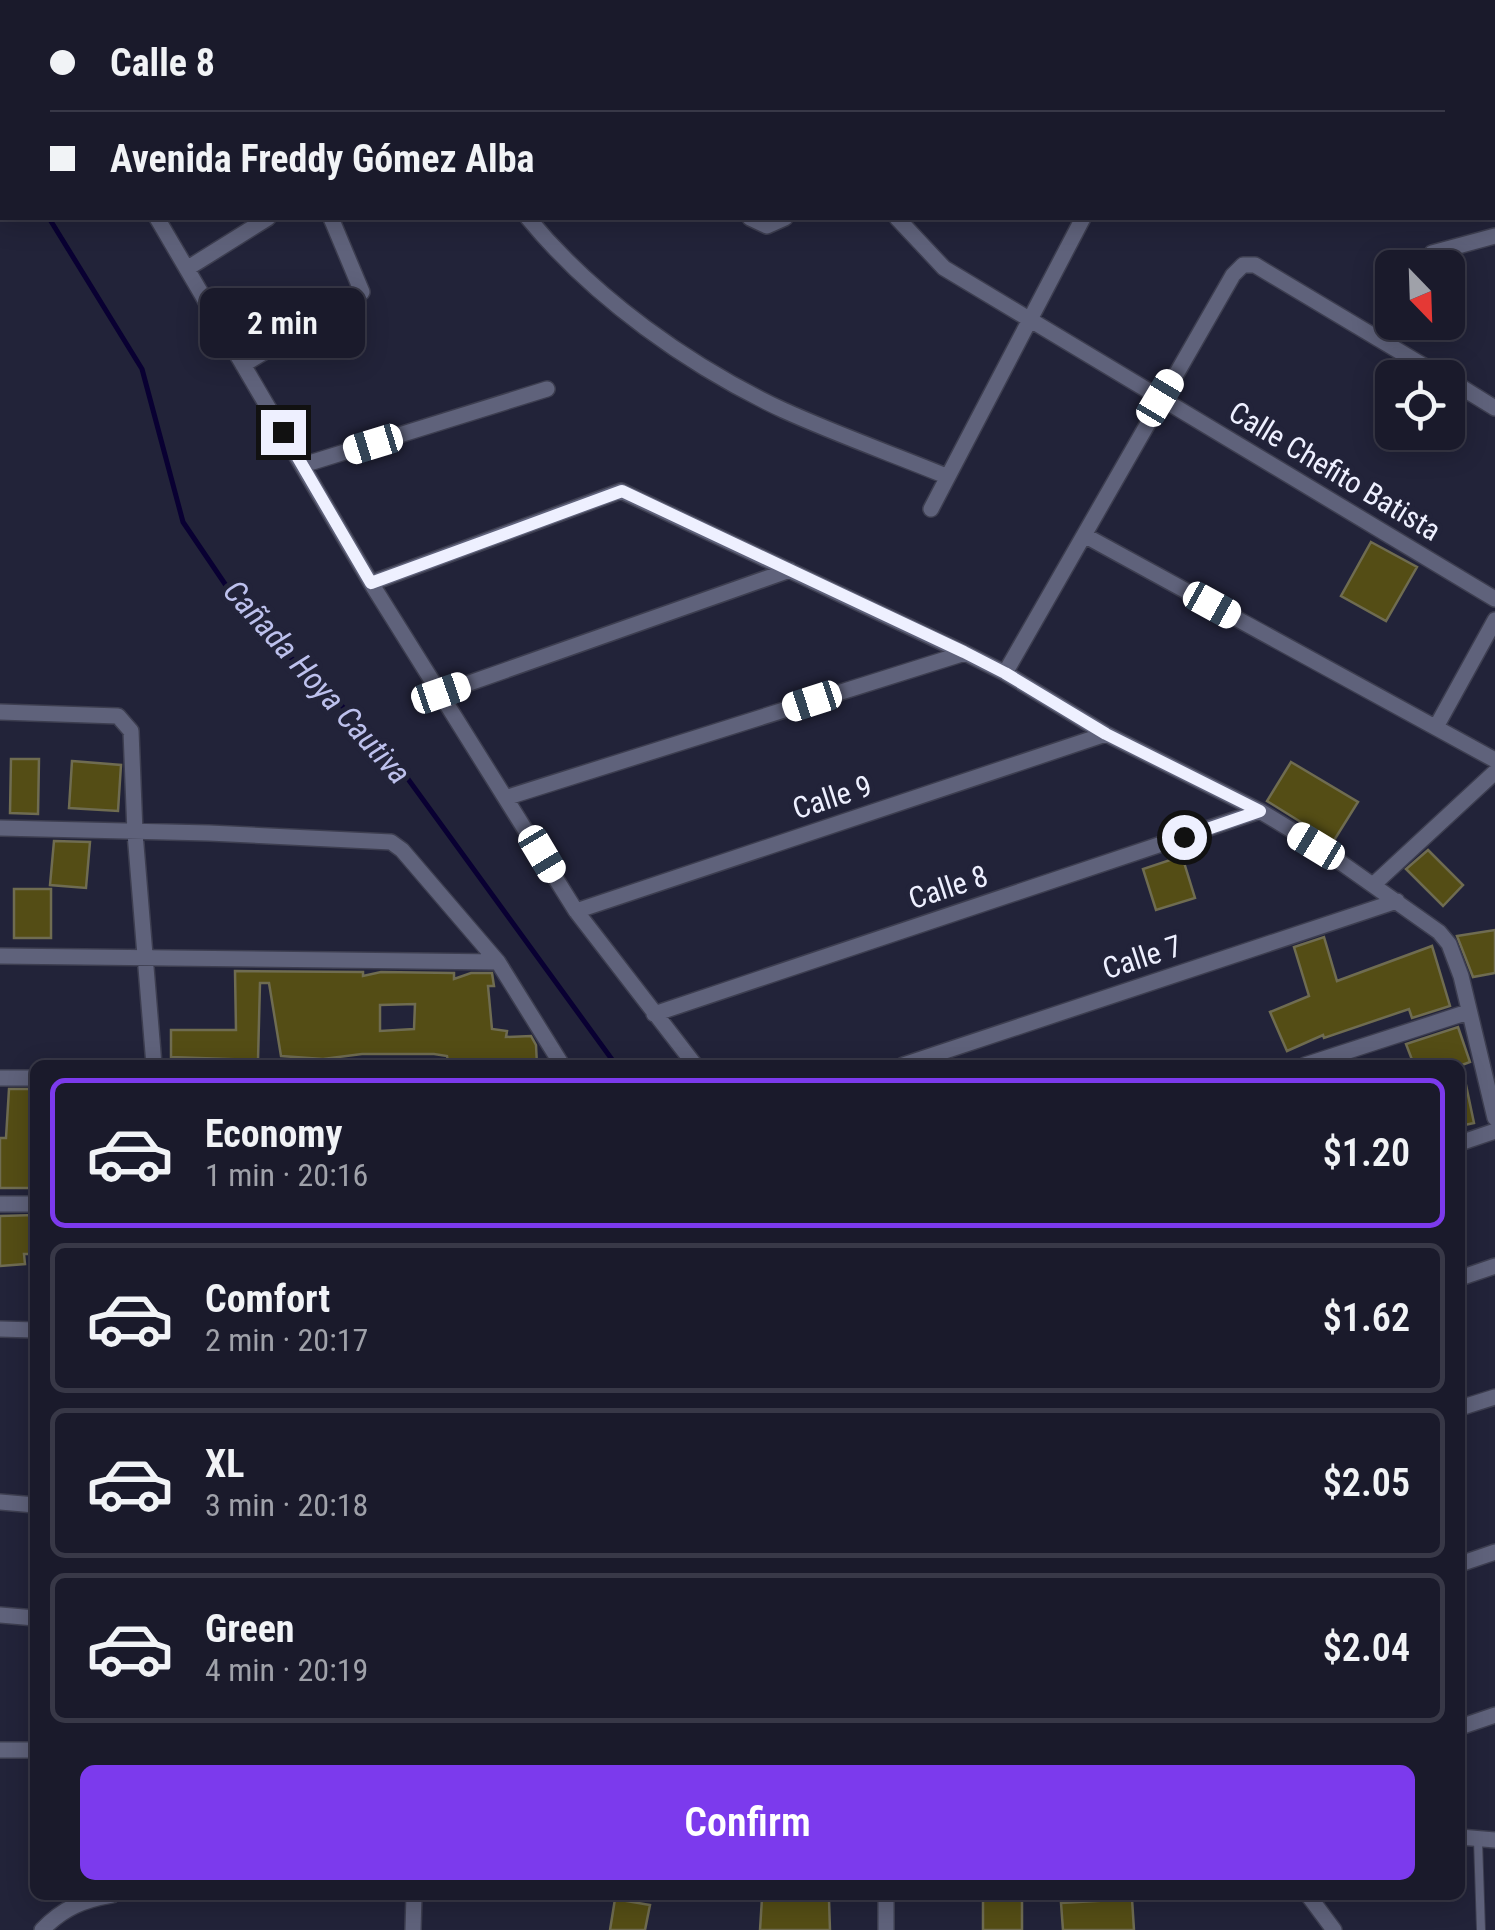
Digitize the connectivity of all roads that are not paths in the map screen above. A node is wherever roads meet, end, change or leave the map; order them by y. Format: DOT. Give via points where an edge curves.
graph roads {
  1 [pos="158,220"];
  2 [pos="265,220"];
  3 [pos="332,220"];
  4 [pos="530,220"];
  5 [pos="754,220"];
  6 [pos="781,220"];
  7 [pos="899,220"];
  8 [pos="1082,220"];
  9 [pos="1495,236"];
  10 [pos="1443,250"];
  11 [pos="188,268"];
  12 [pos="1030,322"];
  13 [pos="1415,360"];
  14 [pos="243,365"];
  15 [pos="547,389"];
  16 [pos="1465,390"];
  17 [pos="1160,398"];
  18 [pos="1495,408"];
  19 [pos="303,465"];
  20 [pos="946,476"];
  21 [pos="931,510"];
  22 [pos="1084,535"];
  23 [pos="790,570"];
  24 [pos="371,583"];
  25 [pos="1495,599"];
  26 [pos="1495,620"];
  27 [pos="964,652"];
  28 [pos="1005,673"];
  29 [pos="441,693"];
  30 [pos="0,712"];
  31 [pos="1436,727"];
  32 [pos="1106,734"];
  33 [pos="1495,760"];
  34 [pos="1495,772"];
  35 [pos="508,798"];
  36 [pos="1260,811"];
  37 [pos="0,828"];
  38 [pos="135,832"];
  39 [pos="1373,885"];
  40 [pos="1398,901"];
  41 [pos="576,911"];
  42 [pos="0,956"];
  43 [pos="145,958"];
  44 [pos="498,962"];
  45 [pos="1468,1012"];
  46 [pos="654,1014"];
  47 [pos="154,1060"];
  48 [pos="559,1060"];
  49 [pos="691,1060"];
  50 [pos="918,1060"];
  51 [pos="1320,1060"];
  52 [pos="0,1078"];
  53 [pos="30,1078"];
  54 [pos="1495,1118"];
  55 [pos="1495,1131"];
  56 [pos="1465,1141"];
  57 [pos="0,1204"];
  58 [pos="30,1204"];
  59 [pos="1495,1266"];
  60 [pos="1465,1276"];
  61 [pos="0,1330"];
  62 [pos="30,1330"];
  63 [pos="1495,1396"];
  64 [pos="1465,1406"];
  65 [pos="0,1502"];
  66 [pos="30,1505"];
  67 [pos="1495,1552"];
  68 [pos="1465,1562"];
  69 [pos="0,1615"];
  70 [pos="30,1618"];
  71 [pos="1495,1715"];
  72 [pos="1465,1725"];
  73 [pos="0,1750"];
  74 [pos="30,1750"];
  75 [pos="1465,1837"];
  76 [pos="1495,1840"];
  77 [pos="1478,1841"];
  78 [pos="82,1900"];
  79 [pos="414,1900"];
  80 [pos="886,1900"];
  81 [pos="1312,1900"];
  82 [pos="42,1930"];
  83 [pos="413,1930"];
  84 [pos="886,1930"];
  85 [pos="1334,1930"];
  86 [pos="1481,1930"];
  1 -- 11 [label="street"];
  2 -- 11 [label="street"];
  3 -- 14 [label="street" via="362,292"];
  4 -- 20 [label="street" via="626,311 710,368 782,409"];
  5 -- 6 [label="street" via="768,226"];
  7 -- 12 [label="street, Calle Chefito Batista" via="944,268"];
  8 -- 12 [label="street"];
  9 -- 10 [label="street"];
  11 -- 14 [label="street"];
  12 -- 17 [label="street, Calle Chefito Batista"];
  12 -- 20 [label="street"];
  13 -- 17 [label="street" via="1249,264 1232,275"];
  14 -- 19 [label="street"];
  15 -- 19 [label="street"];
  16 -- 18 [label="street"];
  17 -- 22 [label="street"];
  17 -- 25 [label="street, Calle Chefito Batista"];
  19 -- 24 [label="street"];
  20 -- 21 [label="street"];
  22 -- 28 [label="street"];
  22 -- 31 [label="street"];
  23 -- 24 [label="street" via="622,491"];
  23 -- 27 [label="street"];
  23 -- 29 [label="street"];
  24 -- 29 [label="street"];
  26 -- 31 [label="street"];
  27 -- 28 [label="street"];
  27 -- 35 [label="street"];
  28 -- 32 [label="street"];
  29 -- 35 [label="street"];
  30 -- 38 [label="street" via="126,721"];
  31 -- 33 [label="street"];
  32 -- 36 [label="street"];
  32 -- 41 [label="street, Calle 9"];
  34 -- 39 [label="street"];
  35 -- 41 [label="street"];
  36 -- 39 [label="street"];
  36 -- 46 [label="street, Calle 8"];
  37 -- 38 [label="street"];
  38 -- 43 [label="street"];
  38 -- 44 [label="street" via="391,842"];
  39 -- 40 [label="street"];
  40 -- 45 [label="street" via="1449,944"];
  40 -- 50 [label="street, Calle 7"];
  41 -- 46 [label="street"];
  42 -- 43 [label="street"];
  43 -- 44 [label="street"];
  43 -- 47 [label="street"];
  44 -- 48 [label="street"];
  45 -- 51 [label="street"];
  45 -- 54 [label="street"];
  46 -- 49 [label="street"];
  52 -- 53 [label="street"];
  55 -- 56 [label="street"];
  57 -- 58 [label="street"];
  59 -- 60 [label="street"];
  61 -- 62 [label="street"];
  63 -- 64 [label="street"];
  65 -- 66 [label="street"];
  67 -- 68 [label="street"];
  69 -- 70 [label="street"];
  71 -- 72 [label="street"];
  73 -- 74 [label="street"];
  75 -- 77 [label="street"];
  76 -- 77 [label="street"];
  77 -- 86 [label="lane"];
  78 -- 82 [label="street"];
  79 -- 83 [label="street"];
  80 -- 84 [label="street"];
  81 -- 85 [label="street"];
}
